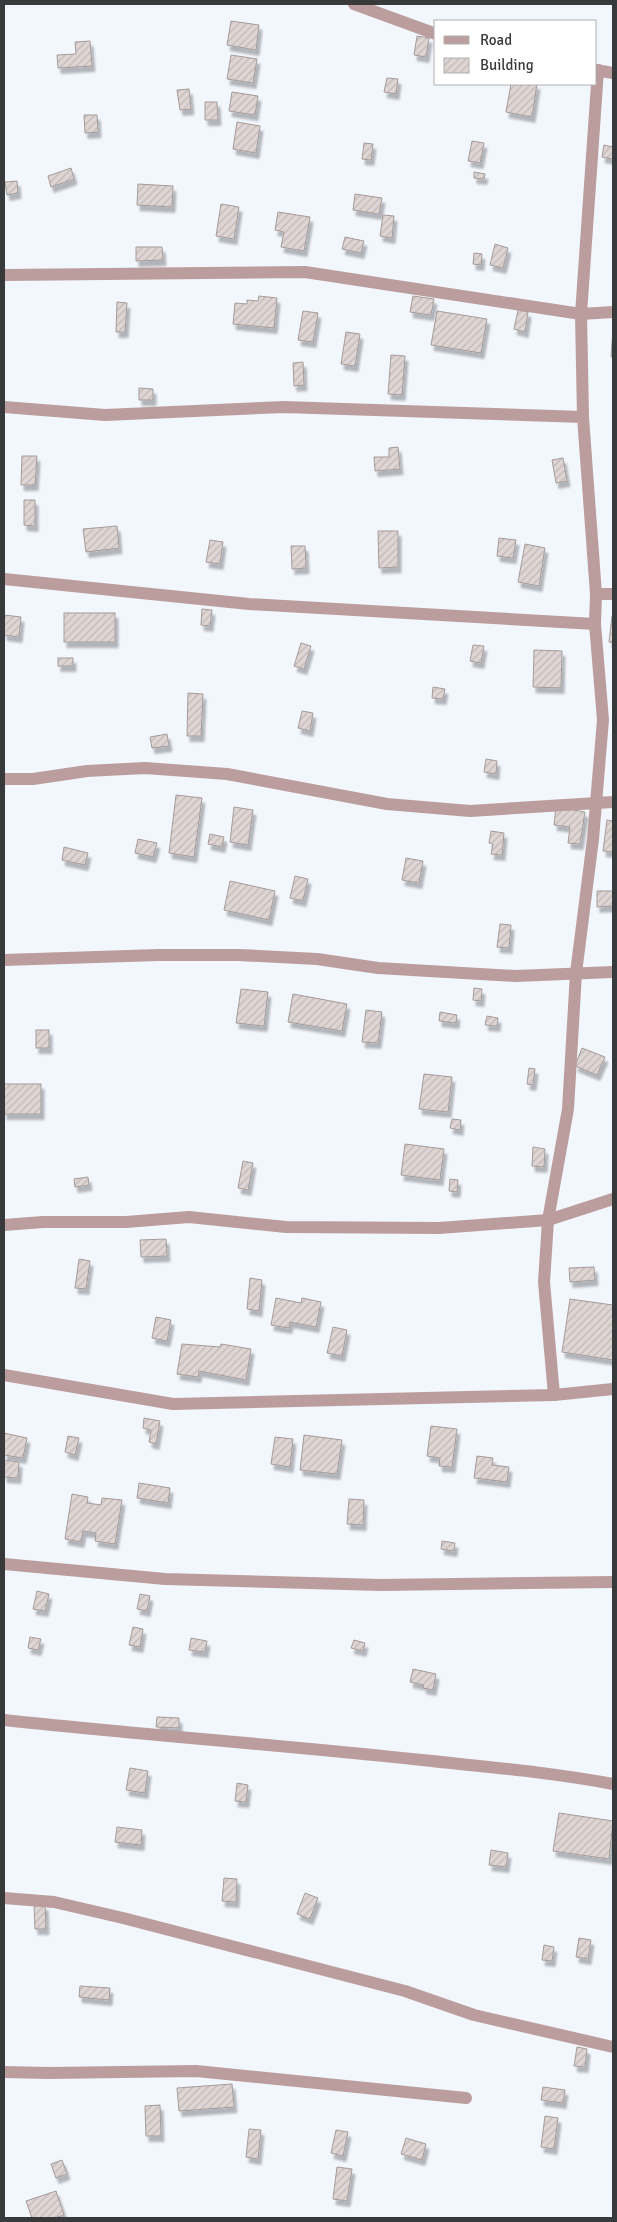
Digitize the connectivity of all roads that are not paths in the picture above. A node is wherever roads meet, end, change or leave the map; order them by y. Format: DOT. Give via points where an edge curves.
graph roads {
  1 [pos="354,4"];
  2 [pos="434,33"];
  3 [pos="597,70"];
  4 [pos="613,72"];
  5 [pos="596,85"];
  6 [pos="4,275"];
  7 [pos="613,312"];
  8 [pos="581,314"];
  9 [pos="4,407"];
  10 [pos="582,417"];
  11 [pos="4,579"];
  12 [pos="596,594"];
  13 [pos="613,594"];
  14 [pos="595,624"];
  15 [pos="4,779"];
  16 [pos="596,802"];
  17 [pos="613,802"];
  18 [pos="4,960"];
  19 [pos="613,972"];
  20 [pos="576,973"];
  21 [pos="613,1199"];
  22 [pos="548,1220"];
  23 [pos="4,1225"];
  24 [pos="4,1375"];
  25 [pos="613,1389"];
  26 [pos="554,1395"];
  27 [pos="4,1564"];
  28 [pos="613,1582"];
  29 [pos="4,1720"];
  30 [pos="613,1784"];
  31 [pos="4,1898"];
  32 [pos="613,2046"];
  33 [pos="4,2072"];
  34 [pos="466,2098"];
  1 -- 2 [label="street"];
  3 -- 4 [label="street"];
  5 -- 8 [label="street"];
  6 -- 8 [label="street" via="305,272"];
  7 -- 8 [label="street"];
  8 -- 10 [label="street"];
  9 -- 10 [label="street" via="105,415 284,407"];
  10 -- 12 [label="street"];
  11 -- 14 [label="street" via="248,604"];
  12 -- 13 [label="street"];
  12 -- 14 [label="street"];
  14 -- 16 [label="street" via="603,720"];
  15 -- 16 [label="street" via="145,768 228,774 387,804 470,811"];
  16 -- 17 [label="street"];
  16 -- 20 [label="street"];
  18 -- 20 [label="street" via="239,955 516,976"];
  19 -- 20 [label="street"];
  20 -- 22 [label="street" via="568,1109"];
  21 -- 22 [label="street"];
  22 -- 23 [label="street" via="439,1228 286,1227 189,1217"];
  22 -- 26 [label="street" via="544,1282"];
  24 -- 26 [label="street" via="173,1404"];
  25 -- 26 [label="street"];
  27 -- 28 [label="street" via="165,1579 380,1585"];
  29 -- 30 [label="street" via="343,1751 565,1775"];
  31 -- 32 [label="street" via="54,1902 122,1918 406,1991 474,2015"];
  33 -- 34 [label="street" via="196,2071"];
}
